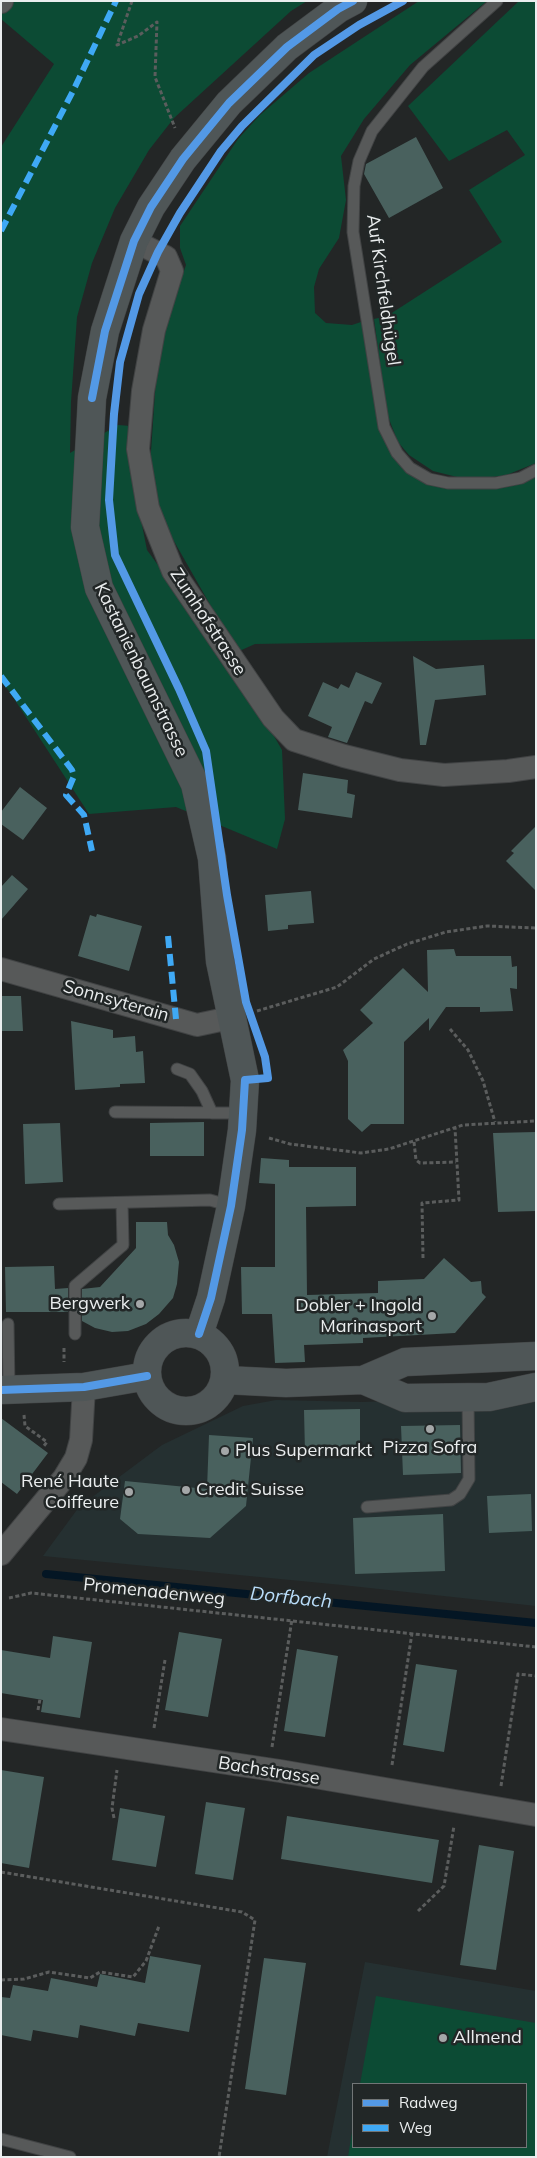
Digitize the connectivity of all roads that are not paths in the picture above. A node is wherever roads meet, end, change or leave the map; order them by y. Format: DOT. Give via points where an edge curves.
graph roads {
  1 [pos="352,1"];
  2 [pos="497,1"];
  3 [pos="134,241"];
  4 [pos="536,470"];
  5 [pos="536,767"];
  6 [pos="1,969"];
  7 [pos="240,1016"];
  8 [pos="177,1069"];
  9 [pos="115,1112"];
  10 [pos="212,1113"];
  11 [pos="242,1121"];
  12 [pos="122,1203"];
  13 [pos="59,1204"];
  14 [pos="231,1206"];
  15 [pos="8,1324"];
  16 [pos="75,1334"];
  17 [pos="199,1334"];
  18 [pos="536,1356"];
  19 [pos="147,1376"];
  20 [pos="225,1380"];
  21 [pos="364,1380"];
  22 [pos="84,1387"];
  23 [pos="536,1387"];
  24 [pos="11,1397"];
  25 [pos="468,1397"];
  26 [pos="367,1507"];
  27 [pos="1,1554"];
  28 [pos="1,1729"];
  29 [pos="536,1815"];
  30 [pos="1,2139"];
  31 [pos="70,2157"];
  1 -- 3 [label="street, Kastanienbaumstrasse" via="287,47 229,104 183,159 151,206"];
  2 -- 4 [label="lane, Auf Kirchfeldhügel" via="423,67 372,132 359,161 354,186 353,232 384,427 397,453 410,468 428,478 448,483 496,483 521,478"];
  3 -- 5 [label="street, Zumhofstrasse" via="166,257 172,271 154,330 143,391 138,449 148,508 173,571 273,718 294,740 400,770 444,774"];
  3 -- 7 [label="street, Kastanienbaumstrasse" via="105,331 92,398 85,527 99,588 196,784 212,858 220,961"];
  6 -- 7 [label="street, Sonnsyterain" via="197,1025"];
  7 -- 11 [label="street, Kastanienbaumstrasse" via="245,1080"];
  8 -- 10 [label="lane" via="190,1074"];
  9 -- 10 [label="lane"];
  10 -- 11 [label="lane"];
  11 -- 14 [label="street, Kastanienbaumstrasse"];
  12 -- 13 [label="lane"];
  12 -- 14 [label="lane" via="210,1200"];
  12 -- 16 [label="lane" via="123,1245 75,1286"];
  14 -- 17 [label="street, Kastanienbaumstrasse" via="211,1298"];
  15 -- 24 [label="lane"];
  17 -- 19 [label="street" via="179,1333 162,1342 150,1357"];
  17 -- 20 [label="street" via="217,1347 223,1357"];
  18 -- 21 [label="street" via="405,1362"];
  19 -- 20 [label="street" via="162,1402 175,1409 190,1411 216,1398"];
  19 -- 22 [label="street"];
  20 -- 21 [label="street" via="279,1383"];
  21 -- 25 [label="street" via="405,1398"];
  22 -- 24 [label="street"];
  22 -- 27 [label="street" via="81,1440 76,1458 64,1478"];
  23 -- 25 [label="street" via="489,1397"];
  25 -- 26 [label="lane" via="469,1479 460,1494 451,1500"];
  28 -- 29 [label="street, Bachstrasse" via="280,1771"];
  30 -- 31 [label="lane"];
}
